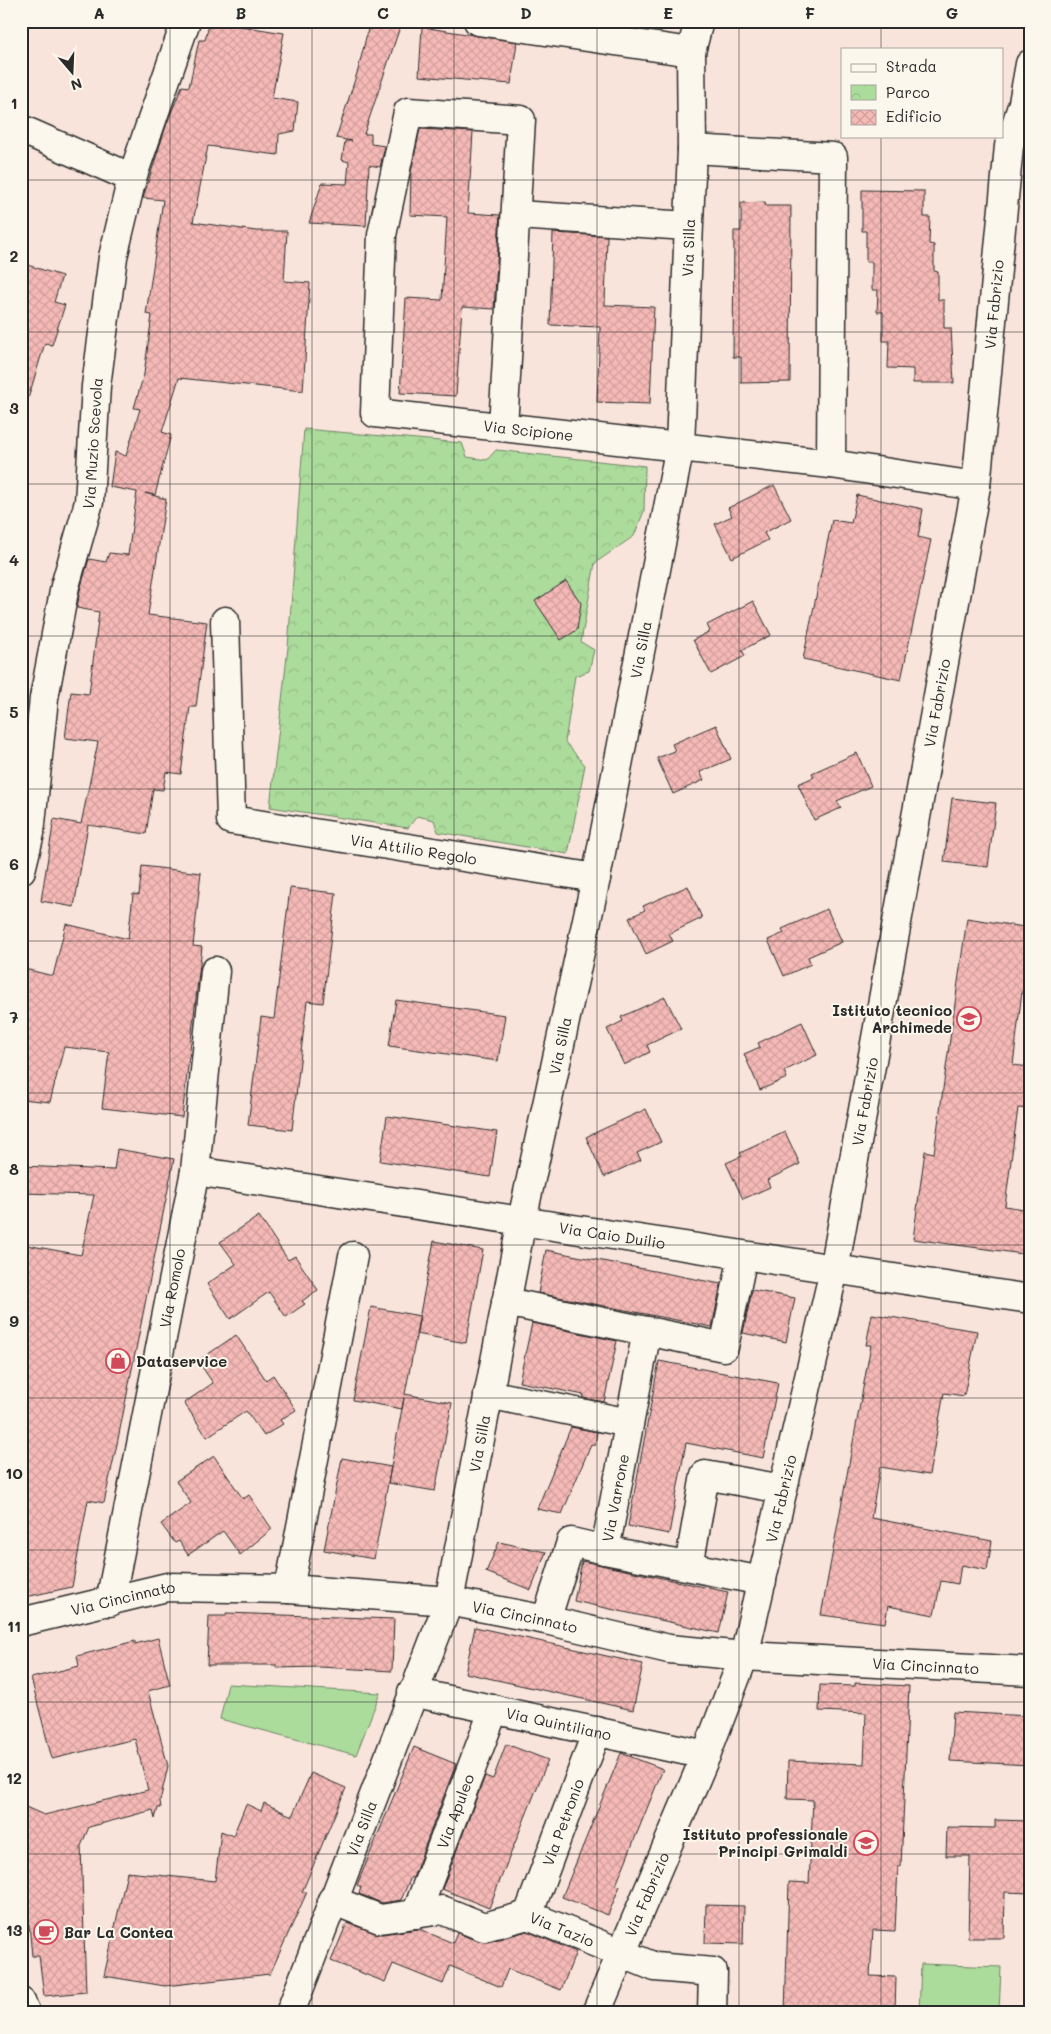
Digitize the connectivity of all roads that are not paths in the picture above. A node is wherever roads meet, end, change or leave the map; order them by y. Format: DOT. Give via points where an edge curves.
graph roads {
  1 [pos="186,21"];
  2 [pos="478,21"];
  3 [pos="699,21"];
  4 [pos="691,52"];
  5 [pos="1030,64"];
  6 [pos="1026,98"];
  7 [pos="21,129"];
  8 [pos="692,149"];
  9 [pos="132,178"];
  10 [pos="517,215"];
  11 [pos="688,226"];
  12 [pos="503,427"];
  13 [pos="680,446"];
  14 [pos="830,464"];
  15 [pos="976,486"];
  16 [pos="225,621"];
  17 [pos="21,870"];
  18 [pos="596,878"];
  19 [pos="215,971"];
  20 [pos="195,1171"];
  21 [pos="522,1220"];
  22 [pos="353,1256"];
  23 [pos="743,1256"];
  24 [pos="834,1270"];
  25 [pos="1030,1298"];
  26 [pos="506,1302"];
  27 [pos="647,1331"];
  28 [pos="488,1394"];
  29 [pos="629,1423"];
  30 [pos="783,1489"];
  31 [pos="605,1550"];
  32 [pos="689,1566"];
  33 [pos="762,1581"];
  34 [pos="289,1589"];
  35 [pos="448,1601"];
  36 [pos="110,1602"];
  37 [pos="546,1620"];
  38 [pos="21,1622"];
  39 [pos="744,1656"];
  40 [pos="1030,1671"];
  41 [pos="412,1692"];
  42 [pos="494,1709"];
  43 [pos="597,1731"];
  44 [pos="706,1755"];
  45 [pos="332,1900"];
  46 [pos="416,1914"];
  47 [pos="528,1915"];
  48 [pos="621,1951"];
  49 [pos="21,2002"];
  50 [pos="26,2013"];
  51 [pos="290,2013"];
  52 [pos="596,2013"];
  53 [pos="712,2013"];
  1 -- 9 [label="street, Via Muzio Scevola"];
  2 -- 4 [label="street"];
  3 -- 4 [label="street, Via Silla"];
  4 -- 8 [label="street, Via Silla"];
  5 -- 6 [label="street, Via Fabrizio"];
  6 -- 15 [label="street, Via Fabrizio" via="1009,146"];
  7 -- 9 [label="street"];
  8 -- 11 [label="street, Via Silla"];
  8 -- 14 [label="street" via="833,157"];
  9 -- 17 [label="street, Via Muzio Scevola" via="113,257 97,377 89,502 65,586 44,698 30,833"];
  10 -- 11 [label="street"];
  10 -- 12 [label="street"];
  10 -- 12 [label="street, Via Scipione" via="521,120 408,112 382,234 375,413"];
  11 -- 13 [label="street, Via Silla"];
  12 -- 13 [label="street, Via Scipione"];
  13 -- 14 [label="street, Via Scipione"];
  13 -- 18 [label="street, Via Silla"];
  14 -- 15 [label="street, Via Scipione"];
  15 -- 24 [label="street, Via Fabrizio"];
  16 -- 18 [label="street, Via Attilio Regolo" via="231,820"];
  18 -- 21 [label="street, Via Silla"];
  19 -- 20 [label="street, Via Romolo"];
  20 -- 21 [label="street, Via Caio Duilio"];
  20 -- 36 [label="street, Via Romolo"];
  21 -- 23 [label="street, Via Caio Duilio"];
  21 -- 26 [label="street, Via Silla"];
  22 -- 34 [label="street"];
  23 -- 24 [label="street, Via Caio Duilio"];
  23 -- 27 [label="street" via="724,1347"];
  24 -- 25 [label="street, Via Caio Duilio"];
  24 -- 30 [label="street, Via Fabrizio"];
  26 -- 27 [label="street"];
  26 -- 28 [label="street, Via Silla"];
  27 -- 29 [label="street, Via Varrone"];
  28 -- 29 [label="street"];
  28 -- 35 [label="street, Via Silla"];
  29 -- 31 [label="street, Via Varrone"];
  30 -- 32 [label="street" via="705,1475"];
  30 -- 33 [label="street, Via Fabrizio"];
  31 -- 32 [label="street"];
  31 -- 37 [label="street, Via Varrone" via="572,1542"];
  32 -- 33 [label="street"];
  33 -- 39 [label="street, Via Fabrizio"];
  34 -- 35 [label="street, Via Cincinnato"];
  34 -- 36 [label="street, Via Cincinnato" via="167,1587"];
  35 -- 37 [label="street, Via Cincinnato"];
  35 -- 41 [label="street, Via Silla"];
  36 -- 38 [label="street, Via Cincinnato"];
  37 -- 39 [label="street, Via Cincinnato" via="669,1649"];
  39 -- 40 [label="street, Via Cincinnato"];
  39 -- 44 [label="street, Via Fabrizio"];
  41 -- 42 [label="street, Via Quintiliano"];
  41 -- 45 [label="street, Via Silla"];
  42 -- 43 [label="street, Via Quintiliano"];
  42 -- 46 [label="street, Via Apuleo"];
  43 -- 44 [label="street, Via Quintiliano"];
  43 -- 47 [label="street, Via Petronio"];
  44 -- 48 [label="street, Via Fabrizio"];
  45 -- 46 [label="street, Via Tazio" via="380,1919"];
  45 -- 51 [label="street, Via Silla"];
  46 -- 47 [label="street, Via Tazio" via="442,1910 484,1928"];
  47 -- 48 [label="street, Via Tazio"];
  48 -- 52 [label="street, Via Fabrizio"];
  48 -- 53 [label="street, Via Tazio" via="655,1967 713,1972"];
  49 -- 50 [label="street"];
}
